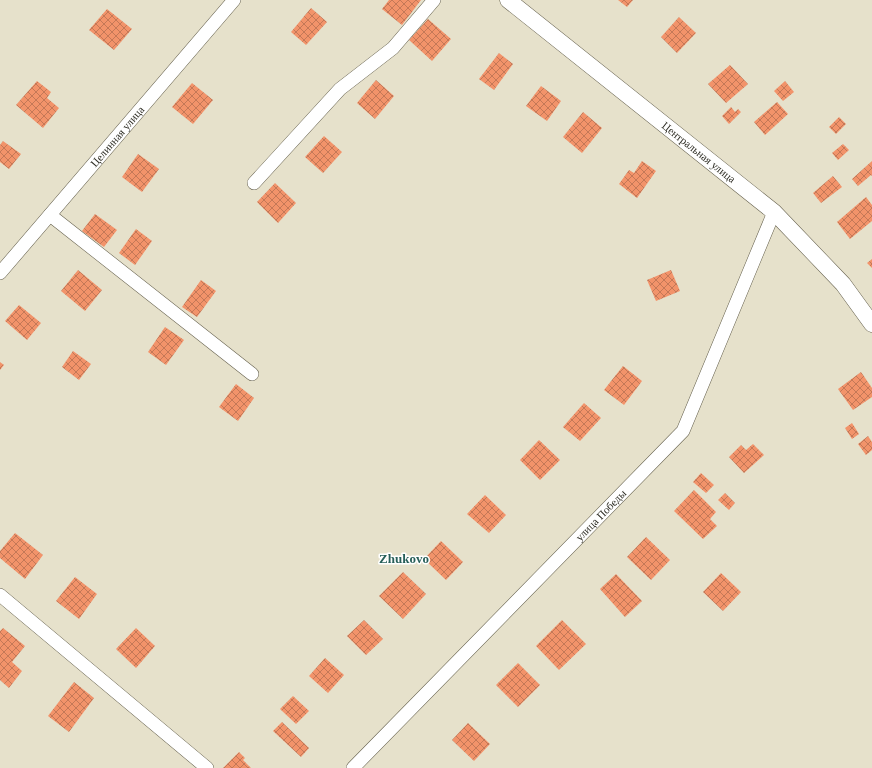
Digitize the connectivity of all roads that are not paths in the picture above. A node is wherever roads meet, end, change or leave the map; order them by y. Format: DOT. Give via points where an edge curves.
graph roads {
  1 [pos="234,0"];
  2 [pos="434,0"];
  3 [pos="508,0"];
  4 [pos="254,183"];
  5 [pos="774,212"];
  6 [pos="50,215"];
  7 [pos="0,273"];
  8 [pos="872,324"];
  9 [pos="252,374"];
  10 [pos="0,595"];
  11 [pos="207,768"];
  12 [pos="352,768"];
  1 -- 6 [label="street, Целинная улица"];
  2 -- 4 [label="street" via="393,48 340,89"];
  3 -- 5 [label="street, Центральная улица"];
  5 -- 8 [label="street, Центральная улица" via="843,284"];
  5 -- 12 [label="street, улица Победы" via="683,430"];
  6 -- 7 [label="street, Целинная улица"];
  6 -- 9 [label="street"];
  10 -- 11 [label="street"];
}
